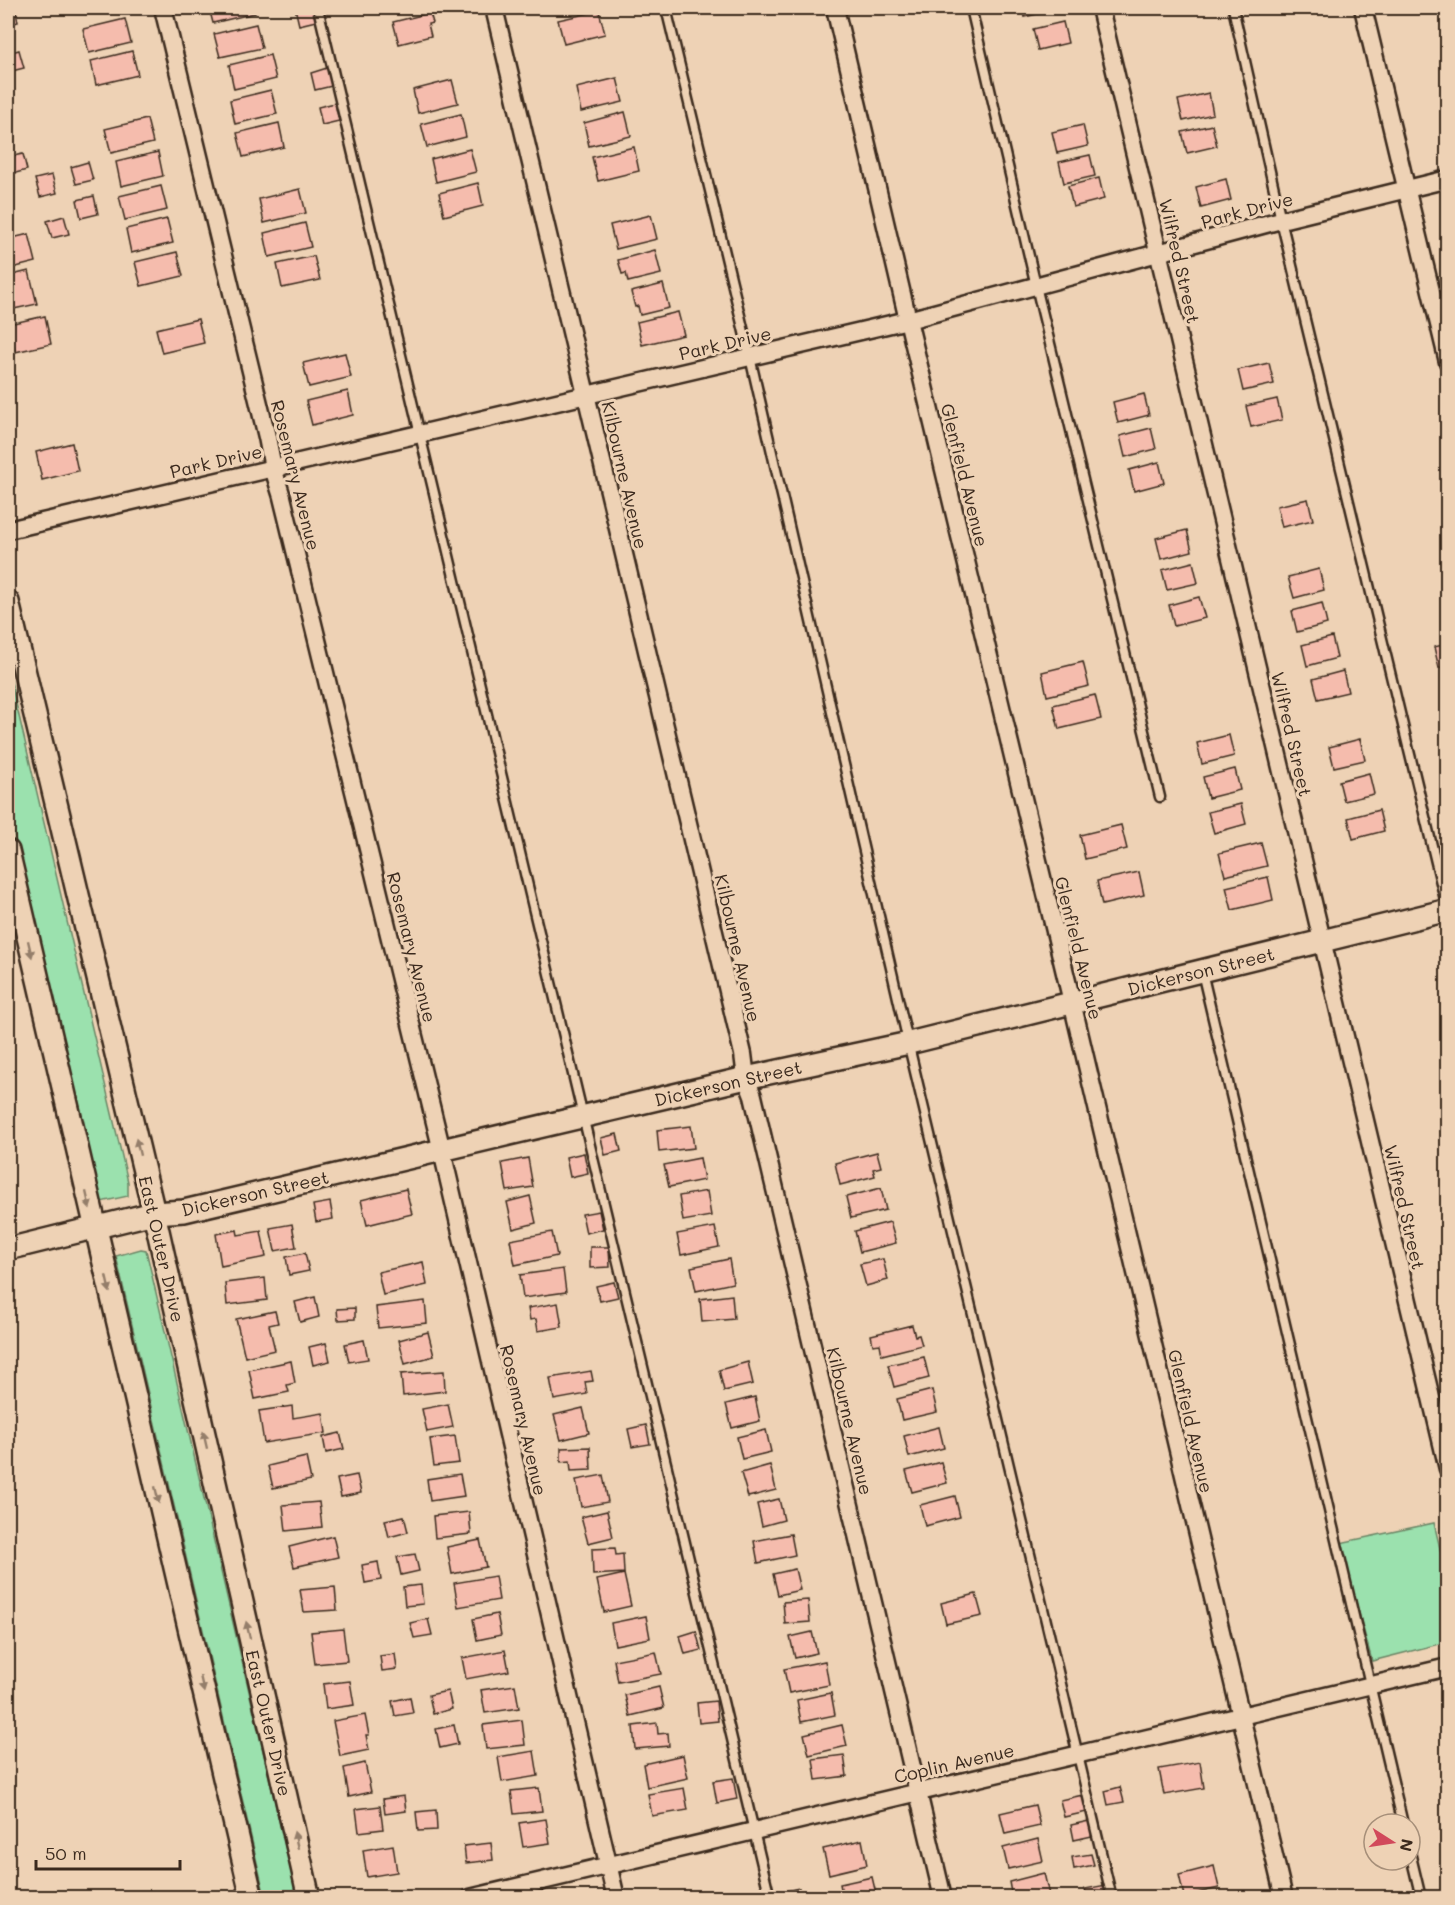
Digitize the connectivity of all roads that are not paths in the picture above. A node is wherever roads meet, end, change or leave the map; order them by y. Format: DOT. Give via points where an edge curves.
graph roads {
  1 [pos="163,8"];
  2 [pos="318,8"];
  3 [pos="494,8"];
  4 [pos="666,8"];
  5 [pos="835,8"];
  6 [pos="971,8"];
  7 [pos="1100,8"];
  8 [pos="1233,8"];
  9 [pos="1363,8"];
  10 [pos="1448,179"];
  11 [pos="1406,190"];
  12 [pos="1281,220"];
  13 [pos="1158,254"];
  14 [pos="1036,286"];
  15 [pos="908,320"];
  16 [pos="750,357"];
  17 [pos="1448,362"];
  18 [pos="586,395"];
  19 [pos="419,434"];
  20 [pos="273,468"];
  21 [pos="8,530"];
  22 [pos="8,602"];
  23 [pos="1161,797"];
  24 [pos="8,851"];
  25 [pos="1448,909"];
  26 [pos="1322,941"];
  27 [pos="1202,971"];
  28 [pos="1072,1002"];
  29 [pos="909,1043"];
  30 [pos="746,1078"];
  31 [pos="584,1117"];
  32 [pos="442,1150"];
  33 [pos="154,1213"];
  34 [pos="94,1227"];
  35 [pos="8,1249"];
  36 [pos="1448,1469"];
  37 [pos="1448,1667"];
  38 [pos="1369,1685"];
  39 [pos="1241,1716"];
  40 [pos="1078,1754"];
  41 [pos="918,1792"];
  42 [pos="1400,1812"];
  43 [pos="754,1830"];
  44 [pos="608,1865"];
  45 [pos="1415,1872"];
  46 [pos="252,1898"];
  47 [pos="309,1898"];
  48 [pos="470,1898"];
  49 [pos="616,1898"];
  50 [pos="770,1898"];
  51 [pos="943,1898"];
  52 [pos="1112,1898"];
  53 [pos="1284,1898"];
  54 [pos="1421,1898"];
  1 -- 20 [label="street, Rosemary Avenue"];
  2 -- 19 [label="lane"];
  3 -- 18 [label="street, Kilbourne Avenue"];
  4 -- 16 [label="lane"];
  5 -- 15 [label="street, Glenfield Avenue"];
  6 -- 14 [label="lane"];
  7 -- 13 [label="street, Wilfred Street"];
  8 -- 12 [label="lane"];
  9 -- 11 [label="street"];
  10 -- 11 [label="street, Park Drive"];
  11 -- 12 [label="street, Park Drive"];
  11 -- 17 [label="street"];
  12 -- 13 [label="street, Park Drive"];
  12 -- 25 [label="lane"];
  13 -- 14 [label="street, Park Drive"];
  13 -- 26 [label="street, Wilfred Street"];
  14 -- 15 [label="street, Park Drive"];
  14 -- 23 [label="lane"];
  15 -- 16 [label="street, Park Drive"];
  15 -- 28 [label="street, Glenfield Avenue"];
  16 -- 18 [label="street, Park Drive"];
  16 -- 29 [label="lane"];
  18 -- 19 [label="street, Park Drive"];
  18 -- 30 [label="street, Kilbourne Avenue"];
  19 -- 20 [label="street, Park Drive"];
  19 -- 31 [label="lane"];
  20 -- 21 [label="street, Park Drive"];
  20 -- 32 [label="street, Rosemary Avenue"];
  33 -- 22 [label="street, East Outer Drive, one-way"];
  24 -- 34 [label="street, one-way"];
  25 -- 26 [label="street, Dickerson Street"];
  26 -- 27 [label="street, Dickerson Street"];
  26 -- 36 [label="street, Wilfred Street"];
  27 -- 28 [label="street, Dickerson Street"];
  27 -- 38 [label="lane"];
  28 -- 29 [label="street, Dickerson Street"];
  28 -- 39 [label="street, Glenfield Avenue"];
  29 -- 30 [label="street, Dickerson Street"];
  29 -- 40 [label="lane"];
  30 -- 31 [label="street, Dickerson Street"];
  30 -- 41 [label="street, Kilbourne Avenue"];
  31 -- 32 [label="street, Dickerson Street"];
  31 -- 43 [label="lane"];
  32 -- 33 [label="street, Dickerson Street" via="183,1211"];
  32 -- 44 [label="street, Rosemary Avenue"];
  33 -- 34 [label="street, Dickerson Street"];
  47 -- 33 [label="street, East Outer Drive, one-way"];
  34 -- 35 [label="street, Dickerson Street"];
  34 -- 46 [label="street, one-way"];
  37 -- 38 [label="street, Coplin Avenue"];
  38 -- 39 [label="street, Coplin Avenue"];
  38 -- 42 [label="lane"];
  39 -- 40 [label="street, Coplin Avenue"];
  39 -- 53 [label="street, Glenfield Avenue"];
  40 -- 41 [label="street, Coplin Avenue"];
  40 -- 52 [label="lane"];
  41 -- 43 [label="street, Coplin Avenue"];
  41 -- 51 [label="street, Kilbourne Avenue"];
  43 -- 44 [label="street, Coplin Avenue"];
  43 -- 50 [label="lane"];
  44 -- 48 [label="street, Coplin Avenue"];
  44 -- 49 [label="street, Rosemary Avenue"];
  45 -- 54 [label="lane"];
}
